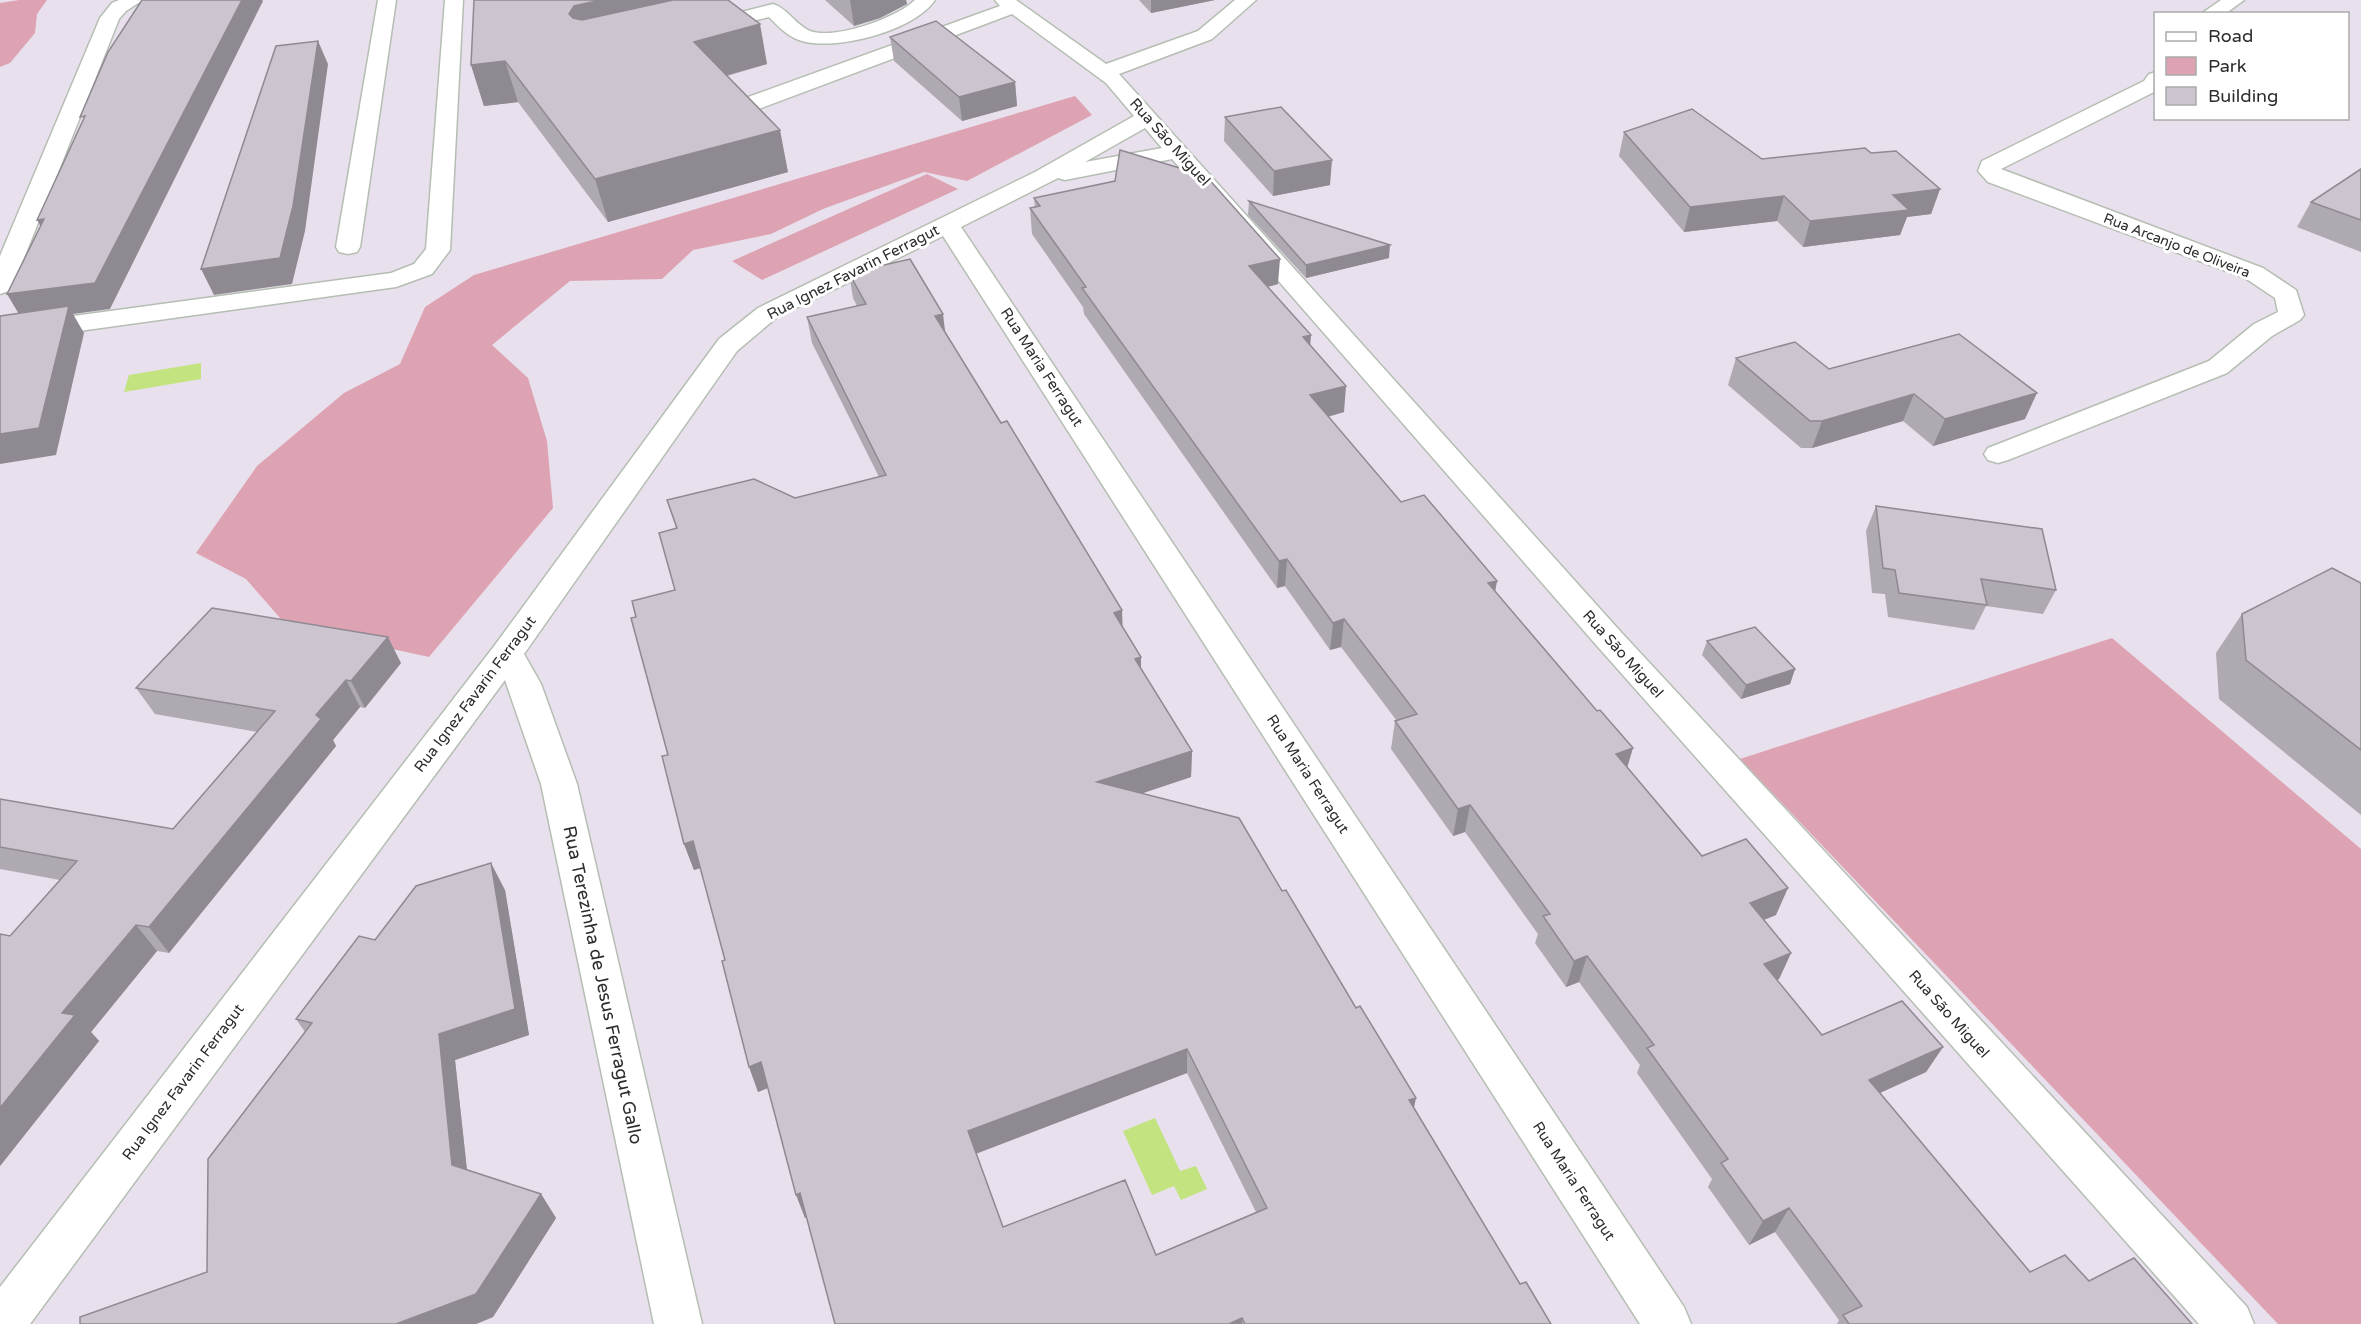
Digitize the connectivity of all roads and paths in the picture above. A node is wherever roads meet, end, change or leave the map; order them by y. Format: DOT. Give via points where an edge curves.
graph roads {
  1 [pos="134,0"];
  2 [pos="387,0"];
  3 [pos="454,0"];
  4 [pos="926,0"];
  5 [pos="1247,0"];
  6 [pos="2235,0"];
  7 [pos="1009,4"];
  8 [pos="2214,12"];
  9 [pos="684,31"];
  10 [pos="1104,72"];
  11 [pos="2154,81"];
  12 [pos="748,105"];
  13 [pos="1148,117"];
  14 [pos="1178,151"];
  15 [pos="1042,177"];
  16 [pos="948,225"];
  17 [pos="348,247"];
  18 [pos="0,286"];
  19 [pos="0,334"];
  20 [pos="1998,454"];
  21 [pos="507,653"];
  22 [pos="1,1324"];
  23 [pos="678,1324"];
  24 [pos="1667,1324"];
  25 [pos="2230,1324"];
  1 -- 18 [label="street" via="119,7 110,18"];
  2 -- 17 [label="street"];
  3 -- 19 [label="street" via="438,250 423,269 396,280"];
  4 -- 9 [label="street" via="921,8 839,38 815,38 794,31 773,10"];
  5 -- 10 [label="street" via="1205,35"];
  6 -- 8 [label="street"];
  7 -- 10 [label="street, Rua São Miguel"];
  7 -- 12 [label="street"];
  10 -- 13 [label="street, Rua São Miguel"];
  11 -- 20 [label="street, Rua Arcanjo de Oliveira" via="1990,166 1989,171 1996,177 2254,273 2287,295 2291,315 2263,330 2218,367"];
  13 -- 14 [label="street, Rua São Miguel"];
  13 -- 15 [label="street, Rua Ignez Favarin Ferragut"];
  14 -- 15 [label="street, Rua Ignez Favarin Ferragut"];
  14 -- 25 [label="street, Rua São Miguel" via="1601,630"];
  15 -- 16 [label="street, Rua Ignez Favarin Ferragut"];
  16 -- 21 [label="street, Rua Ignez Favarin Ferragut" via="767,313 729,345"];
  16 -- 24 [label="street, Rua Maria Ferragut"];
  21 -- 22 [label="street, Rua Ignez Favarin Ferragut"];
  21 -- 23 [label="street, Rua Terezinha de Jesus Ferragut Gallo" via="524,684 559,784"];
}
